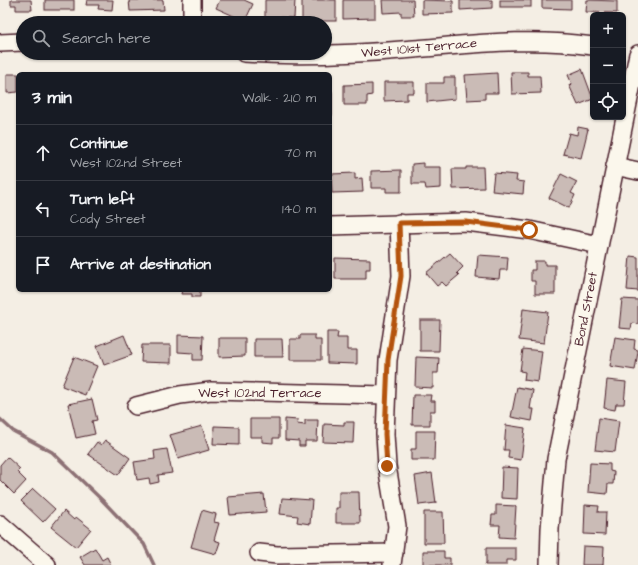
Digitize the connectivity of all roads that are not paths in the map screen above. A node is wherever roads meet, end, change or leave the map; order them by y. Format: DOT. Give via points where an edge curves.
graph roads {
  1 [pos="192,0"];
  2 [pos="192,16"];
  3 [pos="0,42"];
  4 [pos="16,42"];
  5 [pos="590,46"];
  6 [pos="626,52"];
  7 [pos="332,54"];
  8 [pos="638,54"];
  9 [pos="615,166"];
  10 [pos="638,171"];
  11 [pos="399,223"];
  12 [pos="332,226"];
  13 [pos="599,245"];
  14 [pos="386,395"];
  15 [pos="136,406"];
  16 [pos="0,524"];
  17 [pos="259,553"];
  18 [pos="393,559"];
  19 [pos="47,565"];
  20 [pos="549,565"];
  1 -- 2 [label="street"];
  3 -- 4 [label="street"];
  5 -- 7 [label="street, West 101st Terrace" via="529,40"];
  6 -- 8 [label="street"];
  8 -- 9 [label="street, Bond Street"];
  9 -- 10 [label="street"];
  9 -- 13 [label="street, Bond Street"];
  11 -- 12 [label="street"];
  11 -- 13 [label="street" via="466,222 494,225"];
  11 -- 14 [label="street" via="401,276 388,360"];
  13 -- 20 [label="street, Bond Street" via="556,459"];
  14 -- 15 [label="street, West 102nd Terrace" via="211,391 180,395"];
  14 -- 18 [label="street" via="386,453 397,526"];
  16 -- 19 [label="street"];
  17 -- 18 [label="street"];
}
